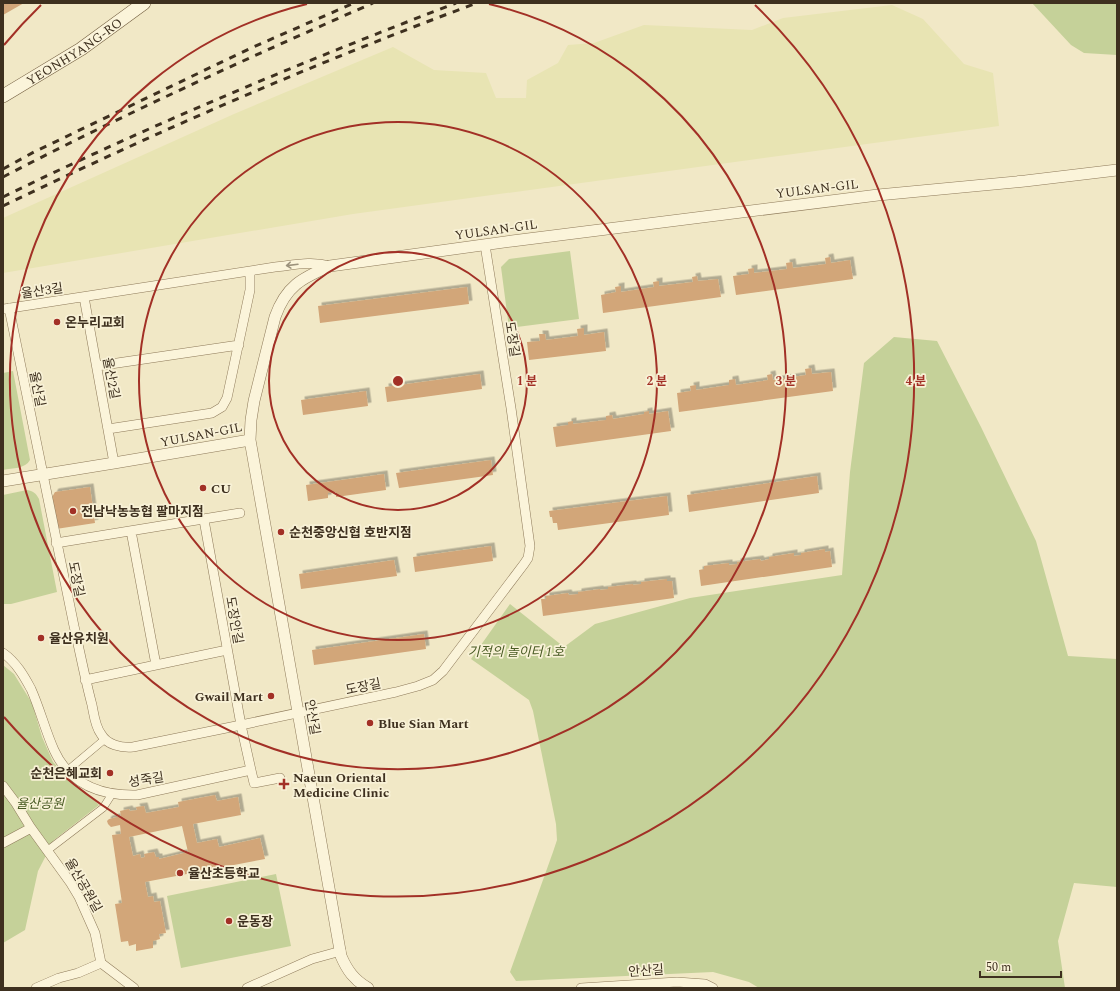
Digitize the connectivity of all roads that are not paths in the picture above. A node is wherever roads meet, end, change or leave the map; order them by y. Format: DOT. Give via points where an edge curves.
graph roads {
  1 [pos="144,3"];
  2 [pos="3,96"];
  3 [pos="1117,170"];
  4 [pos="485,245"];
  5 [pos="330,266"];
  6 [pos="250,272"];
  7 [pos="84,297"];
  8 [pos="6,308"];
  9 [pos="239,345"];
  10 [pos="96,366"];
  11 [pos="108,429"];
  12 [pos="250,440"];
  13 [pos="114,463"];
  14 [pos="42,475"];
  15 [pos="3,481"];
  16 [pos="240,513"];
  17 [pos="204,520"];
  18 [pos="131,531"];
  19 [pos="56,543"];
  20 [pos="227,650"];
  21 [pos="3,653"];
  22 [pos="156,665"];
  23 [pos="85,680"];
  24 [pos="298,713"];
  25 [pos="241,725"];
  26 [pos="105,739"];
  27 [pos="68,770"];
  28 [pos="251,770"];
  29 [pos="280,778"];
  30 [pos="3,786"];
  31 [pos="112,794"];
  32 [pos="31,828"];
  33 [pos="3,843"];
  34 [pos="48,850"];
  35 [pos="341,951"];
  36 [pos="101,963"];
  37 [pos="36,988"];
  38 [pos="134,988"];
  39 [pos="247,988"];
  40 [pos="368,988"];
  41 [pos="581,988"];
  42 [pos="713,988"];
  1 -- 2 [label="main road, YEONHYANG-RO" via="81,49"];
  3 -- 4 [label="street, YULSAN-GIL" via="878,195"];
  4 -- 5 [label="street, YULSAN-GIL"];
  4 -- 24 [label="street, 도장길" via="510,400 530,546 528,558 443,671 433,680 396,692"];
  5 -- 6 [label="street, 율산3길, one-way" via="310,263"];
  5 -- 12 [label="street, YULSAN-GIL" via="303,278 279,305 254,401"];
  6 -- 7 [label="street, 율산3길"];
  6 -- 9 [label="street" via="250,290"];
  7 -- 8 [label="street, 율산3길"];
  7 -- 10 [label="street, 율산2길"];
  8 -- 14 [label="street, 율산길"];
  9 -- 10 [label="street"];
  9 -- 11 [label="street" via="227,398 222,407 212,413"];
  10 -- 11 [label="street, 율산2길"];
  11 -- 13 [label="street, 율산2길"];
  12 -- 13 [label="street, YULSAN-GIL"];
  12 -- 24 [label="street, 안산길"];
  13 -- 14 [label="street, YULSAN-GIL"];
  14 -- 15 [label="street, YULSAN-GIL"];
  14 -- 19 [label="street, 도장길"];
  16 -- 17 [label="street"];
  17 -- 18 [label="street"];
  17 -- 20 [label="street, 도장안길"];
  18 -- 19 [label="street"];
  18 -- 22 [label="street"];
  19 -- 23 [label="street, 도장길"];
  20 -- 22 [label="street"];
  20 -- 25 [label="street, 도장안길"];
  21 -- 27 [label="street, 성죽길" via="14,662 26,680 58,758"];
  22 -- 23 [label="street"];
  23 -- 26 [label="street, 도장길" via="98,727"];
  24 -- 25 [label="street, 도장길"];
  24 -- 35 [label="street, 안산길"];
  25 -- 26 [label="street, 도장길" via="133,747 123,748"];
  25 -- 28 [label="street"];
  26 -- 27 [label="street"];
  27 -- 31 [label="street, 성죽길" via="82,783"];
  28 -- 29 [label="street" via="254,783"];
  28 -- 31 [label="street, 성죽길" via="137,795"];
  30 -- 32 [label="street, 율산공원길"];
  31 -- 34 [label="street" via="103,808"];
  32 -- 33 [label="street"];
  32 -- 34 [label="street, 율산공원길"];
  34 -- 36 [label="street, 율산공원길" via="70,882 91,921"];
  35 -- 39 [label="street" via="312,959"];
  35 -- 40 [label="street, 안산길" via="350,973 360,984"];
  36 -- 37 [label="street"];
  36 -- 38 [label="street"];
  41 -- 42 [label="street, 안산길" via="677,982 705,984"];
}
